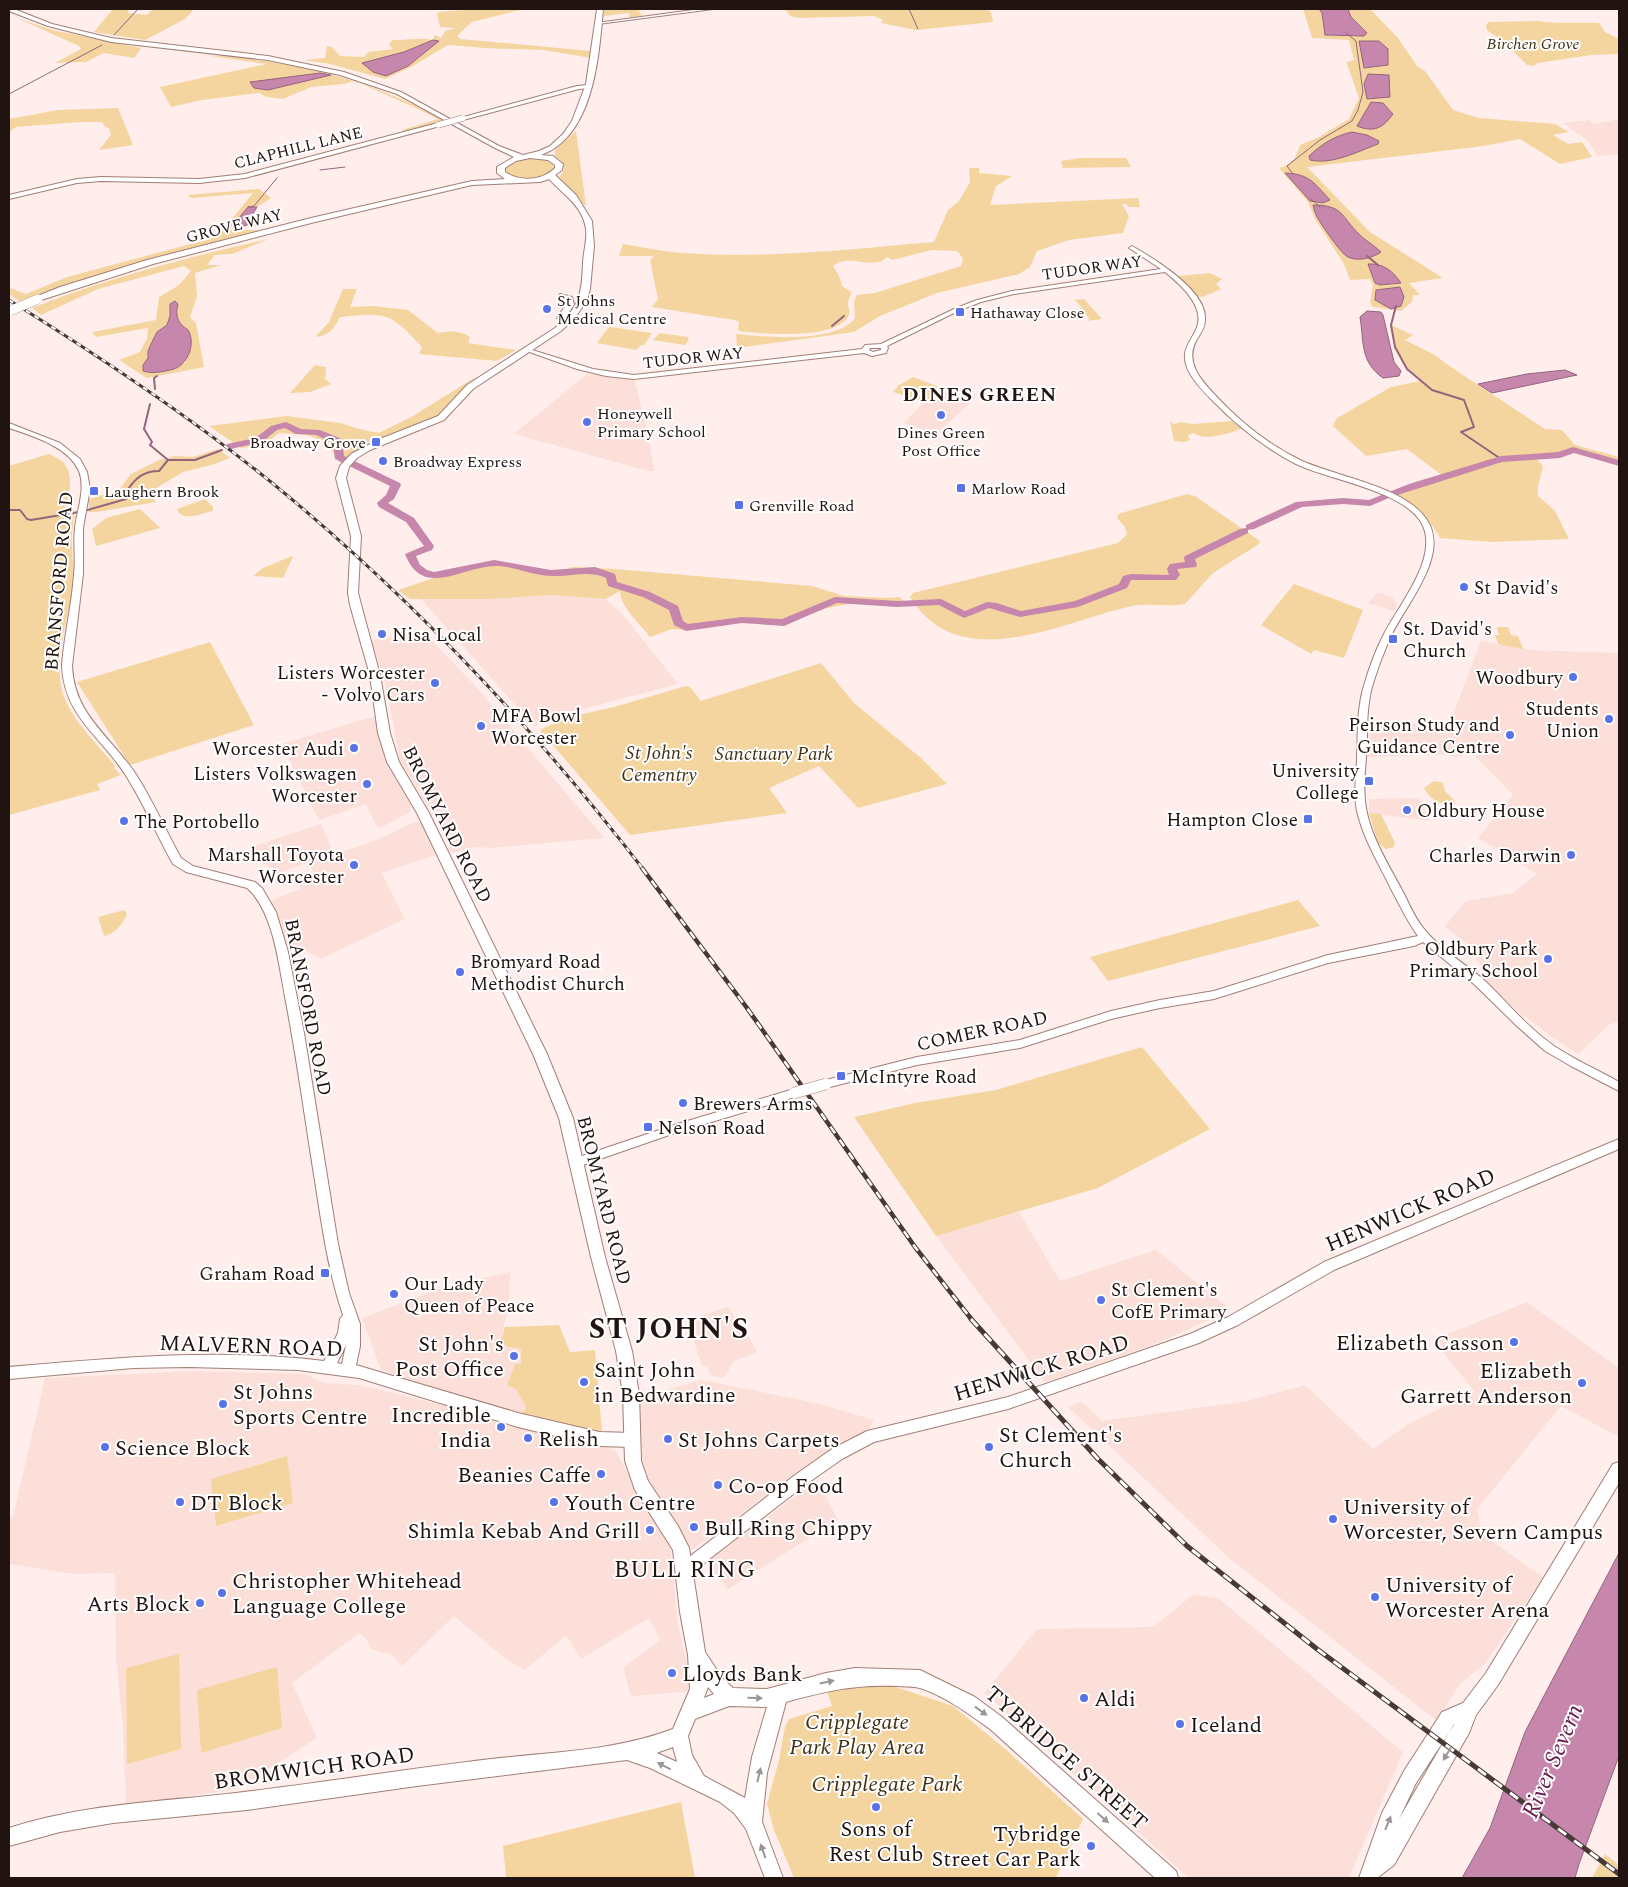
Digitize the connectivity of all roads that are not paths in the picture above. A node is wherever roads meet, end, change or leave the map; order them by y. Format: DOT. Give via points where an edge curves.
graph roads {
  1 [pos="600,9"];
  2 [pos="711,9"];
  3 [pos="10,11"];
  4 [pos="598,23"];
  5 [pos="588,87"];
  6 [pos="497,147"];
  7 [pos="552,147"];
  8 [pos="530,156"];
  9 [pos="521,157"];
  10 [pos="550,158"];
  11 [pos="502,167"];
  12 [pos="551,176"];
  13 [pos="515,180"];
  14 [pos="535,180"];
  15 [pos="472,183"];
  16 [pos="556,184"];
  17 [pos="9,197"];
  18 [pos="1132,248"];
  19 [pos="1167,270"];
  20 [pos="563,296"];
  21 [pos="10,312"];
  22 [pos="544,339"];
  23 [pos="527,350"];
  24 [pos="9,426"];
  25 [pos="1426,937"];
  26 [pos="1619,1087"];
  27 [pos="1619,1144"];
  28 [pos="577,1162"];
  29 [pos="348,1312"];
  30 [pos="328,1367"];
  31 [pos="348,1369"];
  32 [pos="9,1373"];
  33 [pos="632,1440"];
  34 [pos="1619,1469"];
  35 [pos="685,1569"];
  36 [pos="697,1655"];
  37 [pos="780,1694"];
  38 [pos="729,1697"];
  39 [pos="691,1712"];
  40 [pos="679,1736"];
  41 [pos="628,1752"];
  42 [pos="699,1784"];
  43 [pos="754,1823"];
  44 [pos="9,1837"];
  45 [pos="1370,1873"];
  46 [pos="774,1878"];
  47 [pos="1169,1878"];
  1 -- 4 [label="main road"];
  2 -- 4 [label="street"];
  3 -- 6 [label="main road" via="110,40 268,58 342,73 398,93"];
  4 -- 5 [label="main road"];
  5 -- 7 [label="main road" via="573,125"];
  5 -- 17 [label="street, CLAPHILL LANE, bridge" via="246,176 199,181 124,178 77,181"];
  6 -- 9 [label="main road"];
  6 -- 11 [label="main road" via="503,158"];
  7 -- 8 [label="main road"];
  7 -- 10 [label="main road"];
  8 -- 9 [label="main road"];
  8 -- 10 [label="main road"];
  9 -- 11 [label="main road, GROVE WAY"];
  10 -- 12 [label="main road" via="559,164"];
  11 -- 13 [label="main road" via="504,176"];
  11 -- 15 [label="main road, GROVE WAY"];
  12 -- 14 [label="main road"];
  12 -- 16 [label="main road, BROMYARD ROAD"];
  13 -- 14 [label="main road, GROVE WAY"];
  13 -- 15 [label="main road, GROVE WAY"];
  14 -- 16 [label="main road"];
  15 -- 21 [label="main road, GROVE WAY, bridge" via="195,250 103,276"];
  16 -- 22 [label="main road, BROMYARD ROAD" via="573,198 588,221 592,237 584,299 571,317"];
  18 -- 19 [label="street"];
  19 -- 23 [label="street, TUDOR WAY" via="992,297 956,310 882,346 886,350 881,354 865,351 634,377 585,371"];
  19 -- 25 [label="street" via="1200,309 1203,320 1188,355 1189,365 1227,410 1255,435 1288,457 1398,500 1416,512 1430,532 1431,545 1426,562 1389,630 1369,684 1365,700 1360,802 1391,878 1415,926"];
  20 -- 22 [label="main road" via="569,299 570,305"];
  22 -- 23 [label="main road, BROMYARD ROAD"];
  23 -- 28 [label="main road, BROMYARD ROAD" via="468,388 454,407 439,419 380,442 349,461 341,471 341,478 356,536 354,601 375,675 388,750 423,813 540,1054 566,1118"];
  24 -- 29 [label="main road, BRANSFORD ROAD" via="50,442 74,457 85,475 78,541 79,574 67,678 75,704 126,767 177,861 190,869 251,885 270,912 282,952 298,1034 331,1244"];
  25 -- 26 [label="street" via="1479,982 1530,1034"];
  25 -- 28 [label="street, COMER ROAD, bridge" via="1328,959 1214,995 1111,1015 1020,1044 917,1061 826,1084"];
  27 -- 35 [label="main road, HENWICK ROAD" via="1329,1266 1233,1321 1194,1339 1015,1400 872,1436 837,1454 800,1480"];
  28 -- 33 [label="main road, BROMYARD ROAD" via="598,1257 624,1351 631,1394"];
  29 -- 30 [label="main road, BRANSFORD ROAD" via="345,1333"];
  29 -- 31 [label="main road, BRANSFORD ROAD" via="353,1324"];
  30 -- 31 [label="main road, MALVERN ROAD"];
  30 -- 32 [label="main road, MALVERN ROAD" via="179,1361"];
  31 -- 33 [label="main road, MALVERN ROAD" via="518,1420 599,1439"];
  33 -- 35 [label="main road" via="633,1461 641,1485 681,1548"];
  34 -- 45 [label="main road" via="1492,1679 1469,1710 1463,1727 1387,1858"];
  35 -- 36 [label="main road"];
  36 -- 38 [label="main road"];
  36 -- 39 [label="main road" via="699,1689"];
  38 -- 37 [label="main road, TYBRIDGE STREET, one-way" via="758,1699"];
  43 -- 37 [label="main road, one-way" via="753,1799"];
  37 -- 47 [label="main road, TYBRIDGE STREET, one-way" via="846,1679 888,1677 920,1679 956,1696 996,1722"];
  38 -- 39 [label="main road"];
  39 -- 40 [label="main road"];
  40 -- 41 [label="main road, BROMWICH ROAD"];
  40 -- 42 [label="main road" via="684,1758"];
  42 -- 41 [label="main road, BROMWICH ROAD, one-way" via="652,1760"];
  41 -- 44 [label="main road, BROMWICH ROAD" via="62,1822"];
  42 -- 43 [label="main road, BROMWICH ROAD" via="741,1806"];
  46 -- 43 [label="main road, one-way"];
}
